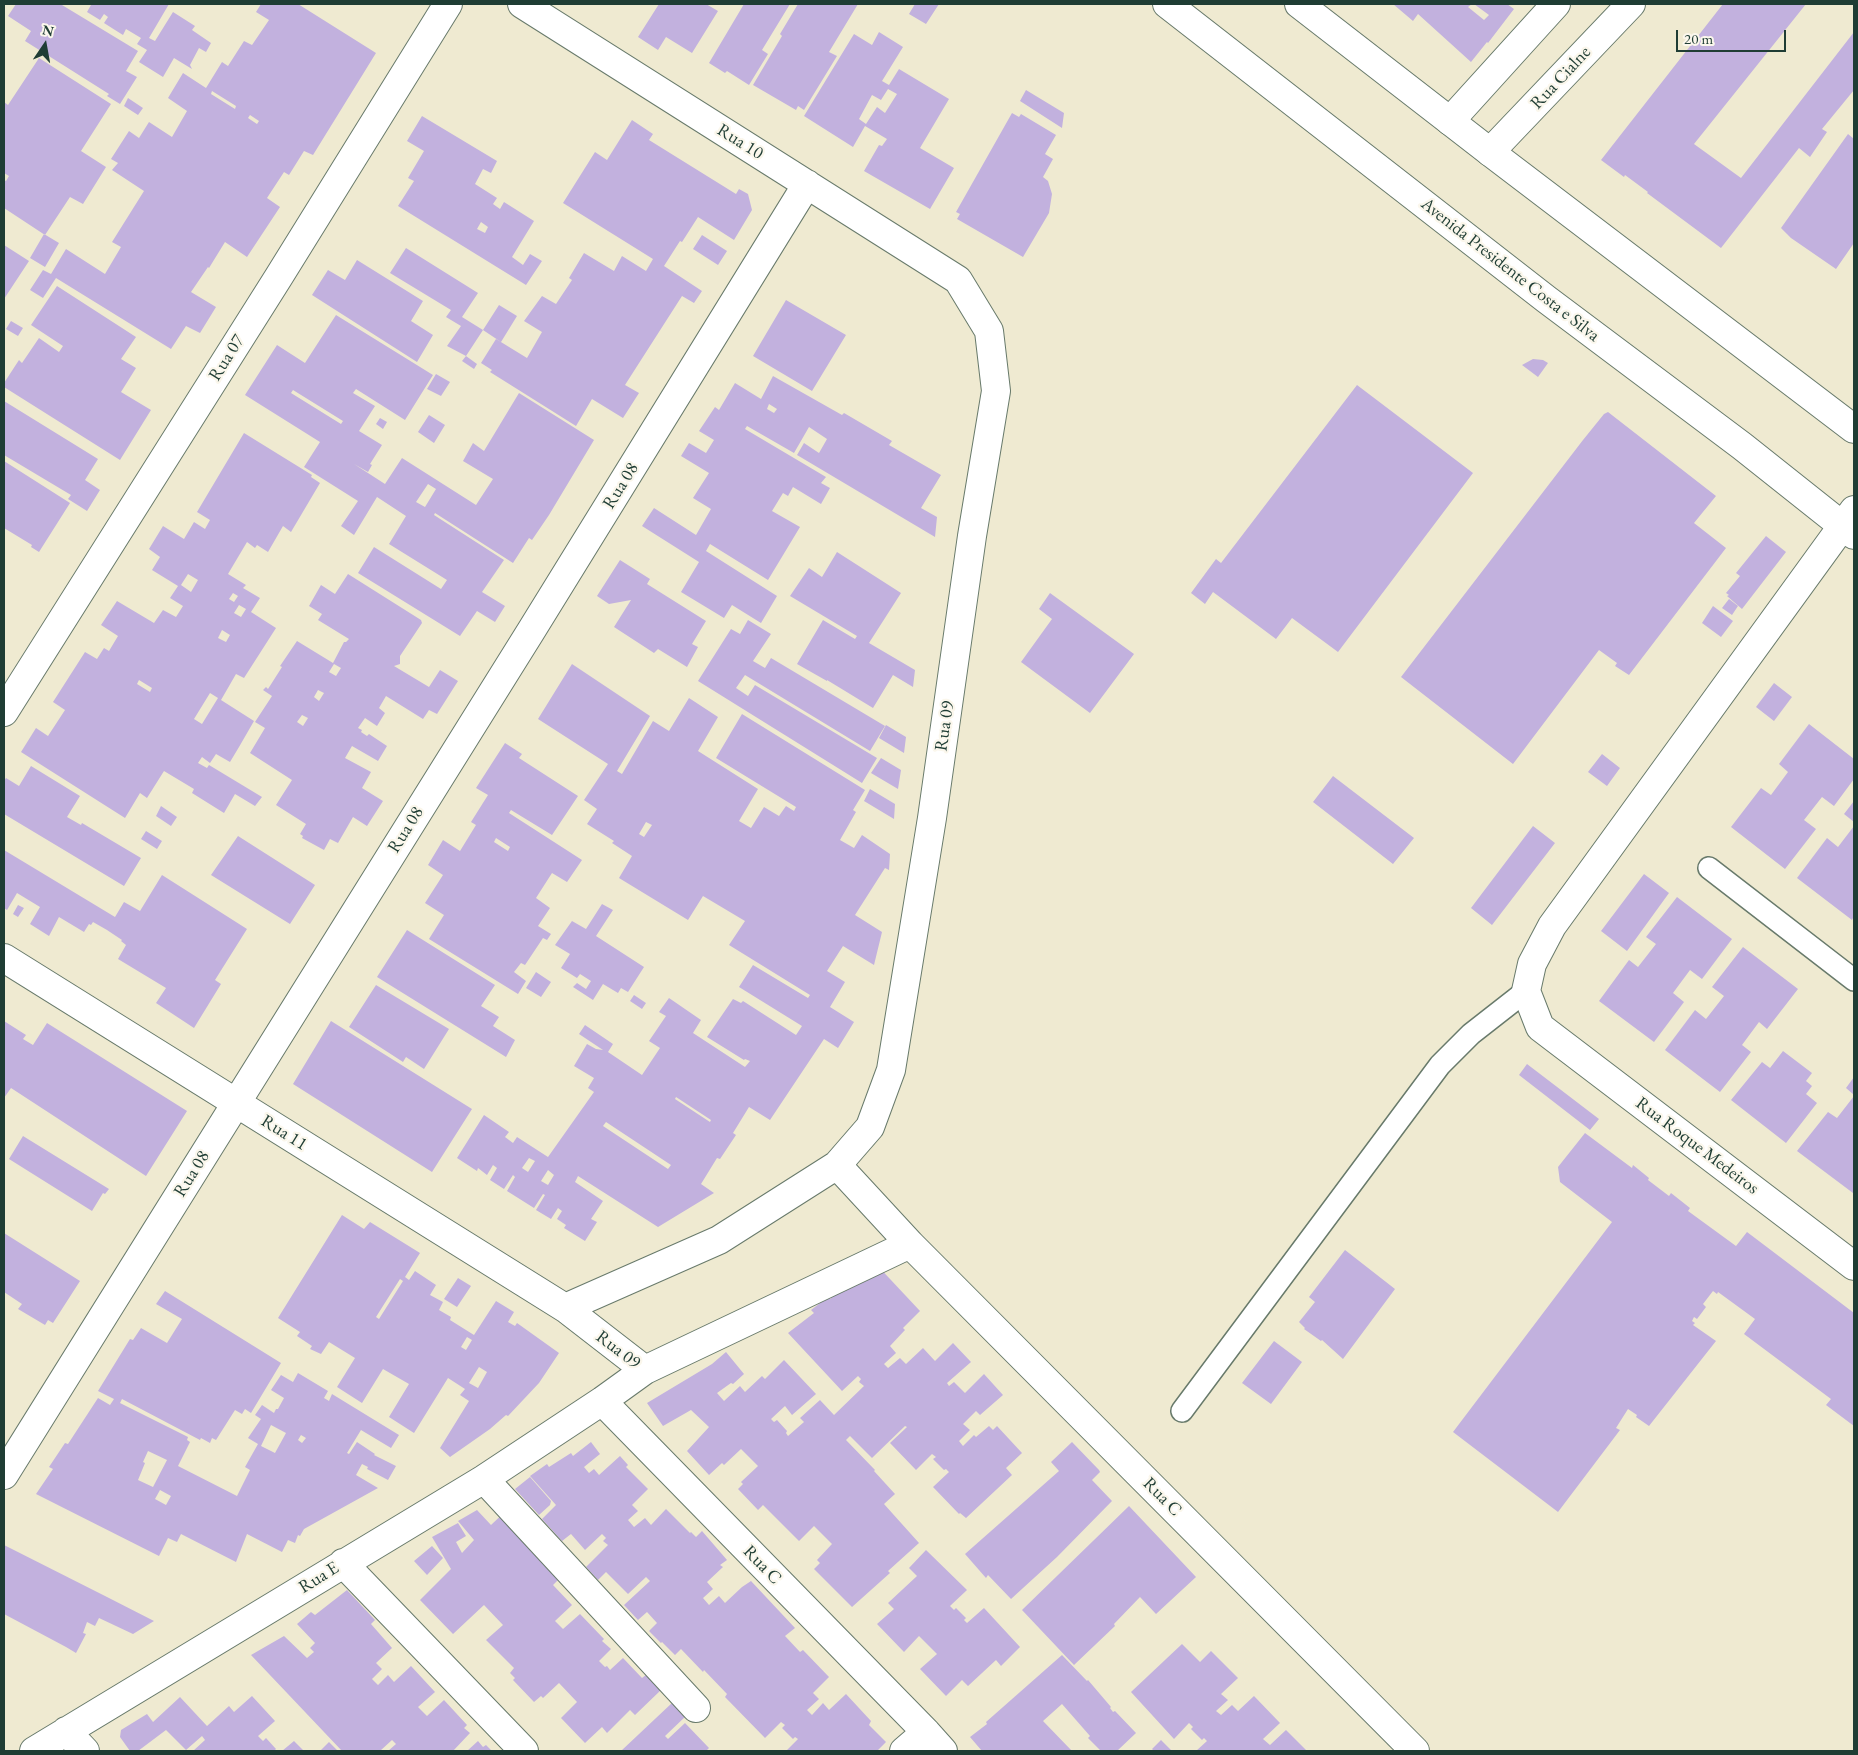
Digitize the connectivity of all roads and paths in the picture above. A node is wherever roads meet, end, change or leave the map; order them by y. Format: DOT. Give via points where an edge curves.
graph roads {
  1 [pos="448,4"];
  2 [pos="522,4"];
  3 [pos="1167,4"];
  4 [pos="1299,4"];
  5 [pos="1556,4"];
  6 [pos="1631,4"];
  7 [pos="1450,121"];
  8 [pos="1490,152"];
  9 [pos="807,184"];
  10 [pos="958,280"];
  11 [pos="1854,429"];
  12 [pos="1850,524"];
  13 [pos="4,712"];
  14 [pos="1709,868"];
  15 [pos="4,958"];
  16 [pos="1854,980"];
  17 [pos="1526,990"];
  18 [pos="235,1103"];
  19 [pos="836,1165"];
  20 [pos="910,1244"];
  21 [pos="1854,1266"];
  22 [pos="565,1308"];
  23 [pos="645,1370"];
  24 [pos="602,1401"];
  25 [pos="1182,1411"];
  26 [pos="4,1475"];
  27 [pos="484,1479"];
  28 [pos="343,1563"];
  29 [pos="696,1708"];
  30 [pos="66,1730"];
  31 [pos="934,1742"];
  32 [pos="34,1751"];
  33 [pos="85,1751"];
  34 [pos="524,1751"];
  35 [pos="904,1751"];
  36 [pos="1415,1751"];
  1 -- 13 [label="street, Rua 07"];
  2 -- 9 [label="street, Rua 10"];
  3 -- 12 [label="street, Avenida Presidente Costa e Silva" via="1546,299"];
  4 -- 7 [label="street"];
  5 -- 7 [label="street"];
  6 -- 8 [label="street, Rua Cialne"];
  7 -- 8 [label="street"];
  8 -- 11 [label="street"];
  9 -- 10 [label="street, Rua 10"];
  9 -- 18 [label="street, Rua 08"];
  10 -- 19 [label="street, Rua 09" via="989,331 996,390 891,1070 870,1127"];
  12 -- 17 [label="street" via="1552,926 1532,964"];
  14 -- 16 [label="lane"];
  15 -- 18 [label="street, Rua 11"];
  17 -- 21 [label="street, Rua Roque Medeiros" via="1540,1027"];
  17 -- 25 [label="lane" via="1471,1034 1440,1065"];
  18 -- 22 [label="street, Rua 11"];
  18 -- 26 [label="street, Rua 08"];
  19 -- 20 [label="street"];
  19 -- 22 [label="street, Rua 09" via="719,1240"];
  20 -- 23 [label="street, Rua 09"];
  20 -- 36 [label="street, Rua C"];
  22 -- 23 [label="street, Rua 09"];
  23 -- 24 [label="street, Rua E"];
  24 -- 27 [label="street, Rua E"];
  24 -- 31 [label="street, Rua C"];
  27 -- 28 [label="street, Rua E"];
  27 -- 29 [label="street"];
  28 -- 30 [label="street, Rua E"];
  28 -- 34 [label="street"];
  30 -- 32 [label="street, Rua E"];
  30 -- 33 [label="street"];
  31 -- 35 [label="street"];
}
